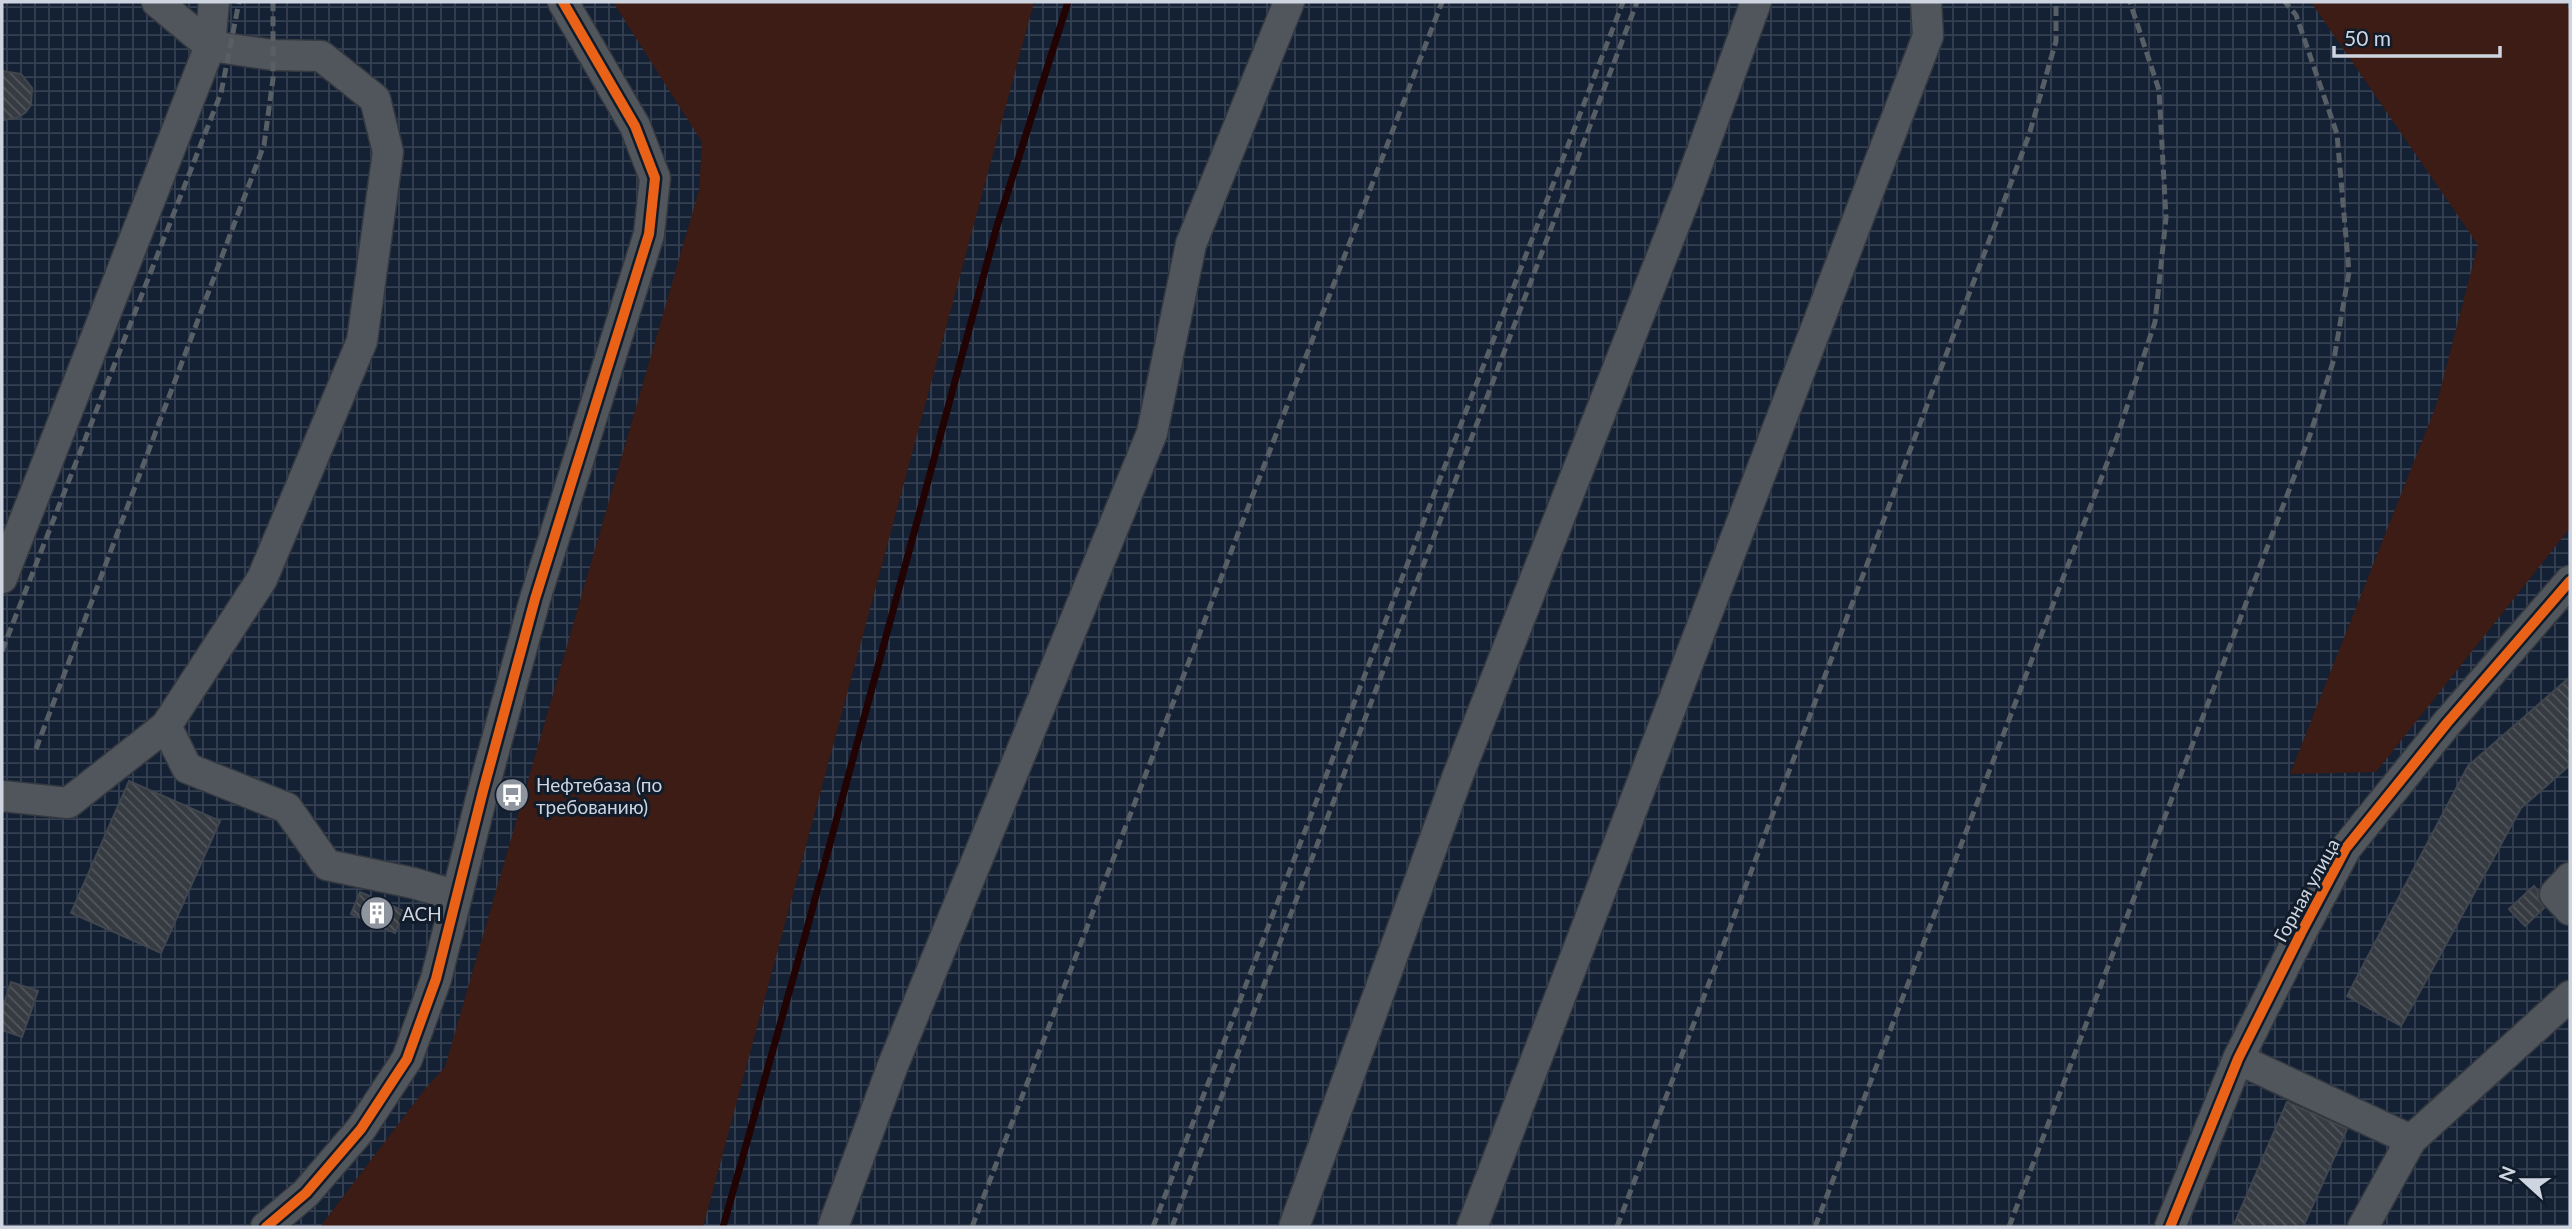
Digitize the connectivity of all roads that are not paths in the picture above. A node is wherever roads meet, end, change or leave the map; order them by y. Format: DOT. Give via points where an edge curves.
graph roads {
  1 [pos="157,2"];
  2 [pos="214,2"];
  3 [pos="563,2"];
  4 [pos="1289,2"];
  5 [pos="1756,2"];
  6 [pos="1926,2"];
  7 [pos="210,46"];
  8 [pos="2,579"];
  9 [pos="2570,581"];
  10 [pos="166,726"];
  11 [pos="2,796"];
  12 [pos="2570,878"];
  13 [pos="457,896"];
  14 [pos="2570,910"];
  15 [pos="2570,996"];
  16 [pos="2238,1059"];
  17 [pos="2411,1140"];
  18 [pos="266,1227"];
  19 [pos="832,1227"];
  20 [pos="1294,1227"];
  21 [pos="1472,1227"];
  22 [pos="2170,1227"];
  23 [pos="2363,1227"];
  1 -- 7 [label="street"];
  2 -- 7 [label="street"];
  3 -- 13 [label="street" via="635,127 655,178 649,234 535,599"];
  4 -- 19 [label="street" via="1191,244 1153,433 893,1065"];
  5 -- 20 [label="street" via="1683,203 1457,778"];
  6 -- 21 [label="street" via="1928,36"];
  7 -- 8 [label="street"];
  7 -- 10 [label="street" via="321,57 375,99 388,152 362,341 262,579"];
  9 -- 16 [label="street, Горная улица" via="2346,848"];
  10 -- 11 [label="street" via="68,803"];
  10 -- 13 [label="street" via="187,768 287,808 327,865"];
  12 -- 14 [label="street" via="2555,894"];
  13 -- 18 [label="street" via="436,979 407,1059 361,1129 306,1193"];
  15 -- 17 [label="street"];
  16 -- 17 [label="street"];
  16 -- 22 [label="street, Горная улица"];
  17 -- 23 [label="street"];
}
